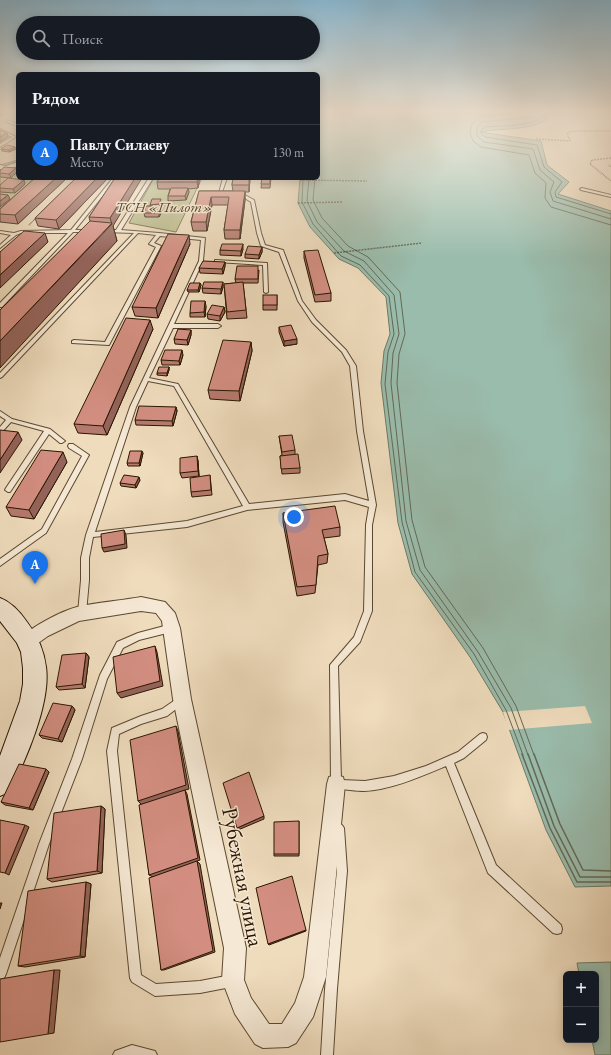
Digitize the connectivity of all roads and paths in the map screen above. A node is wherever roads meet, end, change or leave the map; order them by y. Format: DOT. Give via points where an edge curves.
graph roads {
  1 [pos="592,160"];
  2 [pos="16,165"];
  3 [pos="609,165"];
  4 [pos="0,167"];
  5 [pos="611,167"];
  6 [pos="113,180"];
  7 [pos="150,180"];
  8 [pos="224,180"];
  9 [pos="300,180"];
  10 [pos="366,181"];
  11 [pos="611,181"];
  12 [pos="582,189"];
  13 [pos="611,196"];
  14 [pos="342,202"];
  15 [pos="298,203"];
  16 [pos="39,216"];
  17 [pos="118,231"];
  18 [pos="0,232"];
  19 [pos="21,232"];
  20 [pos="72,232"];
  21 [pos="137,232"];
  22 [pos="14,234"];
  23 [pos="159,234"];
  24 [pos="422,243"];
  25 [pos="0,247"];
  26 [pos="334,253"];
  27 [pos="200,261"];
  28 [pos="266,292"];
  29 [pos="0,306"];
  30 [pos="170,326"];
  31 [pos="218,326"];
  32 [pos="74,342"];
  33 [pos="0,376"];
  34 [pos="146,379"];
  35 [pos="0,413"];
  36 [pos="10,420"];
  37 [pos="48,430"];
  38 [pos="0,431"];
  39 [pos="62,441"];
  40 [pos="71,446"];
  41 [pos="8,490"];
  42 [pos="373,505"];
  43 [pos="247,507"];
  44 [pos="90,535"];
  45 [pos="0,563"];
  46 [pos="0,607"];
  47 [pos="82,613"];
  48 [pos="172,628"];
  49 [pos="28,641"];
  50 [pos="182,699"];
  51 [pos="483,737"];
  52 [pos="448,760"];
  53 [pos="0,783"];
  54 [pos="336,784"];
  55 [pos="557,929"];
  56 [pos="0,974"];
  57 [pos="233,980"];
  58 [pos="120,1055"];
  59 [pos="151,1055"];
  60 [pos="327,1055"];
  1 -- 11 [label="path" via="590,164"];
  2 -- 4 [label="street"];
  3 -- 5 [label="path"];
  6 -- 20 [label="lane"];
  7 -- 17 [label="lane"];
  8 -- 42 [label="lane" via="219,196 244,196 254,202 262,246 281,251 300,301 314,321 344,351 353,366 360,431"];
  9 -- 10 [label="path"];
  12 -- 13 [label="lane"];
  14 -- 15 [label="path"];
  16 -- 19 [label="path"];
  17 -- 20 [label="lane"];
  17 -- 21 [label="lane"];
  18 -- 22 [label="lane"];
  19 -- 20 [label="lane"];
  19 -- 22 [label="lane"];
  20 -- 29 [label="lane"];
  21 -- 23 [label="lane"];
  21 -- 33 [label="lane"];
  22 -- 25 [label="lane"];
  23 -- 27 [label="lane" via="203,239"];
  23 -- 32 [label="lane" via="151,244 159,246 107,344"];
  24 -- 26 [label="path"];
  27 -- 28 [label="lane" via="264,264"];
  27 -- 30 [label="lane"];
  30 -- 31 [label="lane"];
  30 -- 34 [label="lane"];
  34 -- 43 [label="lane" via="176,385"];
  34 -- 44 [label="lane" via="133,407"];
  35 -- 36 [label="lane"];
  36 -- 37 [label="lane"];
  36 -- 38 [label="lane"];
  37 -- 39 [label="lane"];
  37 -- 41 [label="lane"];
  40 -- 45 [label="lane" via="86,454 44,531"];
  42 -- 43 [label="lane" via="346,497"];
  42 -- 54 [label="lane" via="369,525 368,611 357,639 334,665"];
  43 -- 44 [label="lane" via="187,524"];
  44 -- 47 [label="lane" via="85,558"];
  46 -- 49 [label="main road" via="16,621"];
  47 -- 48 [label="street, Рубежная улица" via="141,604 160,606"];
  47 -- 49 [label="street, Рубежная улица" via="42,630"];
  48 -- 50 [label="street, Рубежная улица"];
  48 -- 56 [label="lane" via="120,644 103,678"];
  49 -- 53 [label="main road" via="35,662 35,686 27,720"];
  50 -- 57 [label="street, Рубежная улица" via="235,948"];
  50 -- 57 [label="lane" via="164,713 115,731 112,751 136,978 155,990 200,987"];
  51 -- 52 [label="lane" via="461,754"];
  52 -- 54 [label="lane" via="394,781 365,786"];
  52 -- 55 [label="lane" via="492,869"];
  54 -- 57 [label="street, Рубежная улица" via="315,977 305,1009 288,1035 263,1036 243,1006"];
  54 -- 60 [label="lane" via="342,871"];
  58 -- 59 [label="lane" via="132,1051"];
}
